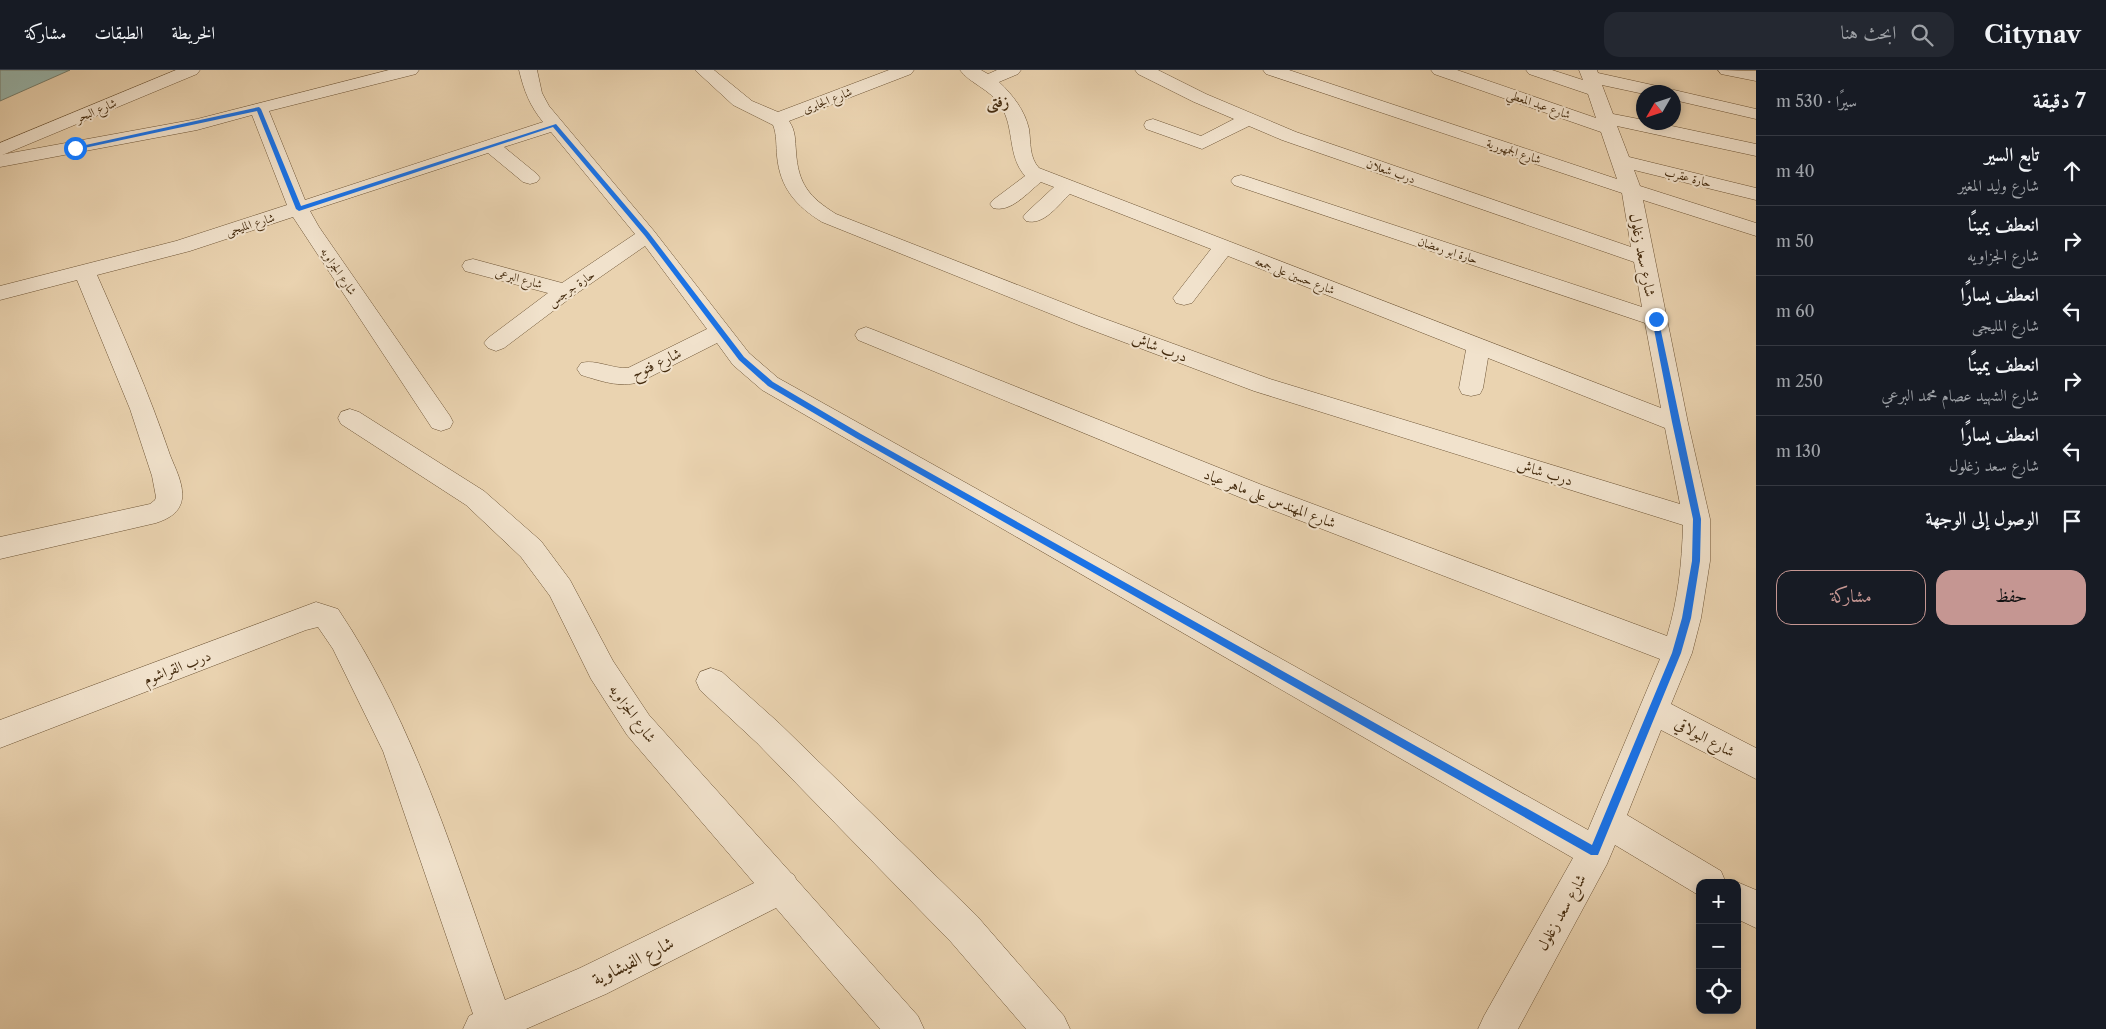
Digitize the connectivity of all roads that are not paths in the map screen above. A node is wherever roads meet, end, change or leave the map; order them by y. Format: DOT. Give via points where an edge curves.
graph roads {
  1 [pos="191,70"];
  2 [pos="410,70"];
  3 [pos="528,70"];
  4 [pos="704,70"];
  5 [pos="905,70"];
  6 [pos="1012,70"];
  7 [pos="1144,70"];
  8 [pos="1272,70"];
  9 [pos="1440,70"];
  10 [pos="1535,70"];
  11 [pos="1727,70"];
  12 [pos="978,75"];
  13 [pos="1756,76"];
  14 [pos="1592,79"];
  15 [pos="1636,87"];
  16 [pos="1681,97"];
  17 [pos="259,109"];
  18 [pos="1756,114"];
  19 [pos="778,119"];
  20 [pos="1248,119"];
  21 [pos="1608,123"];
  22 [pos="554,125"];
  23 [pos="1153,125"];
  24 [pos="490,145"];
  25 [pos="0,150"];
  26 [pos="1756,150"];
  27 [pos="0,161"];
  28 [pos="1620,161"];
  29 [pos="1038,175"];
  30 [pos="530,178"];
  31 [pos="1241,181"];
  32 [pos="1067,186"];
  33 [pos="1631,190"];
  34 [pos="1756,194"];
  35 [pos="1000,204"];
  36 [pos="299,209"];
  37 [pos="1033,217"];
  38 [pos="1756,230"];
  39 [pos="647,235"];
  40 [pos="1224,247"];
  41 [pos="1643,258"];
  42 [pos="473,266"];
  43 [pos="84,271"];
  44 [pos="565,291"];
  45 [pos="0,293"];
  46 [pos="1184,298"];
  47 [pos="1656,319"];
  48 [pos="720,332"];
  49 [pos="866,335"];
  50 [pos="496,343"];
  51 [pos="1478,346"];
  52 [pos="589,369"];
  53 [pos="1471,388"];
  54 [pos="350,418"];
  55 [pos="441,422"];
  56 [pos="1676,422"];
  57 [pos="1697,519"];
  58 [pos="0,548"];
  59 [pos="1677,653"];
  60 [pos="711,680"];
  61 [pos="1653,710"];
  62 [pos="0,734"];
  63 [pos="1756,764"];
  64 [pos="1601,837"];
  65 [pos="1700,879"];
  66 [pos="782,887"];
  67 [pos="1741,901"];
  68 [pos="1756,910"];
  69 [pos="492,1028"];
  70 [pos="906,1029"];
  71 [pos="1051,1029"];
  72 [pos="1497,1029"];
  1 -- 25 [label="street, شارع البحر"];
  2 -- 17 [label="street"];
  3 -- 22 [label="street" via="533,93"];
  4 -- 19 [label="street" via="740,102"];
  5 -- 19 [label="street, شارع الجابرى"];
  6 -- 12 [label="street"];
  7 -- 20 [label="street, درب شعلان"];
  8 -- 33 [label="street, شارع الجمهورية"];
  9 -- 21 [label="street, شارع عبد المعطي"];
  10 -- 14 [label="street"];
  11 -- 13 [label="street"];
  12 -- 29 [label="street, شارع حسين على جمعه" via="999,90 1008,102 1019,129 1024,164"];
  14 -- 15 [label="street"];
  14 -- 21 [label="street, شارع سعد زغلول"];
  16 -- 18 [label="street"];
  17 -- 27 [label="street" via="188,126"];
  17 -- 36 [label="street, شارع الجزاويه"];
  19 -- 57 [label="street, درب شاش" via="784,127 791,184 812,208 829,218 1089,322 1262,384"];
  20 -- 23 [label="street" via="1202,142"];
  20 -- 41 [label="street, درب شعلان"];
  21 -- 26 [label="street, شارع عبد المعطي"];
  21 -- 28 [label="street, شارع سعد زغلول"];
  22 -- 24 [label="street, شارع المليجى"];
  22 -- 39 [label="street"];
  24 -- 30 [label="street"];
  24 -- 36 [label="street, شارع المليجى"];
  28 -- 33 [label="street, شارع سعد زغلول"];
  28 -- 34 [label="street, حارة عقرب"];
  29 -- 32 [label="street, شارع حسين على جمعه"];
  29 -- 35 [label="street"];
  31 -- 47 [label="street, حارة ابو رمضان"];
  32 -- 37 [label="street"];
  32 -- 40 [label="street, شارع حسين على جمعه"];
  33 -- 38 [label="street, شارع الجمهورية"];
  33 -- 41 [label="street, شارع سعد زغلول"];
  36 -- 43 [label="street, شارع المليجى" via="182,246"];
  36 -- 55 [label="street, شارع الجزاويه"];
  39 -- 44 [label="street, حارة جرجس"];
  39 -- 48 [label="street"];
  40 -- 46 [label="street"];
  40 -- 51 [label="street, شارع حسين على جمعه"];
  41 -- 47 [label="street, شارع سعد زغلول"];
  42 -- 44 [label="street, شارع البرعى"];
  43 -- 45 [label="street, شارع المليجى"];
  43 -- 58 [label="street" via="148,424 165,478 168,503 156,513"];
  44 -- 50 [label="street, حارة جرجس"];
  47 -- 56 [label="street, شارع سعد زغلول"];
  48 -- 52 [label="street, شارع فتوح" via="632,376 616,377"];
  48 -- 64 [label="street" via="741,359 770,384 806,406"];
  49 -- 59 [label="street, شارع المهندس على ماهر عياد" via="1252,492"];
  51 -- 53 [label="street"];
  51 -- 56 [label="street, شارع حسين على جمعه"];
  54 -- 66 [label="street, شارع الجزاويه" via="475,498 531,549 560,588 602,670 638,724"];
  56 -- 57 [label="street, شارع سعد زغلول"];
  57 -- 59 [label="street, شارع سعد زغلول" via="1696,561 1687,618"];
  59 -- 61 [label="street, شارع سعد زغلول"];
  60 -- 71 [label="street" via="964,929"];
  61 -- 63 [label="street, شارع البولاقي"];
  61 -- 64 [label="street, شارع سعد زغلول"];
  62 -- 69 [label="street, درب القراشوم" via="316,614 328,617 398,749"];
  64 -- 65 [label="street"];
  64 -- 72 [label="street, شارع سعد زغلول"];
  66 -- 69 [label="street, شارع الفيشاوية"];
  66 -- 70 [label="street, شارع الجزاويه"];
  67 -- 68 [label="street"];
}
